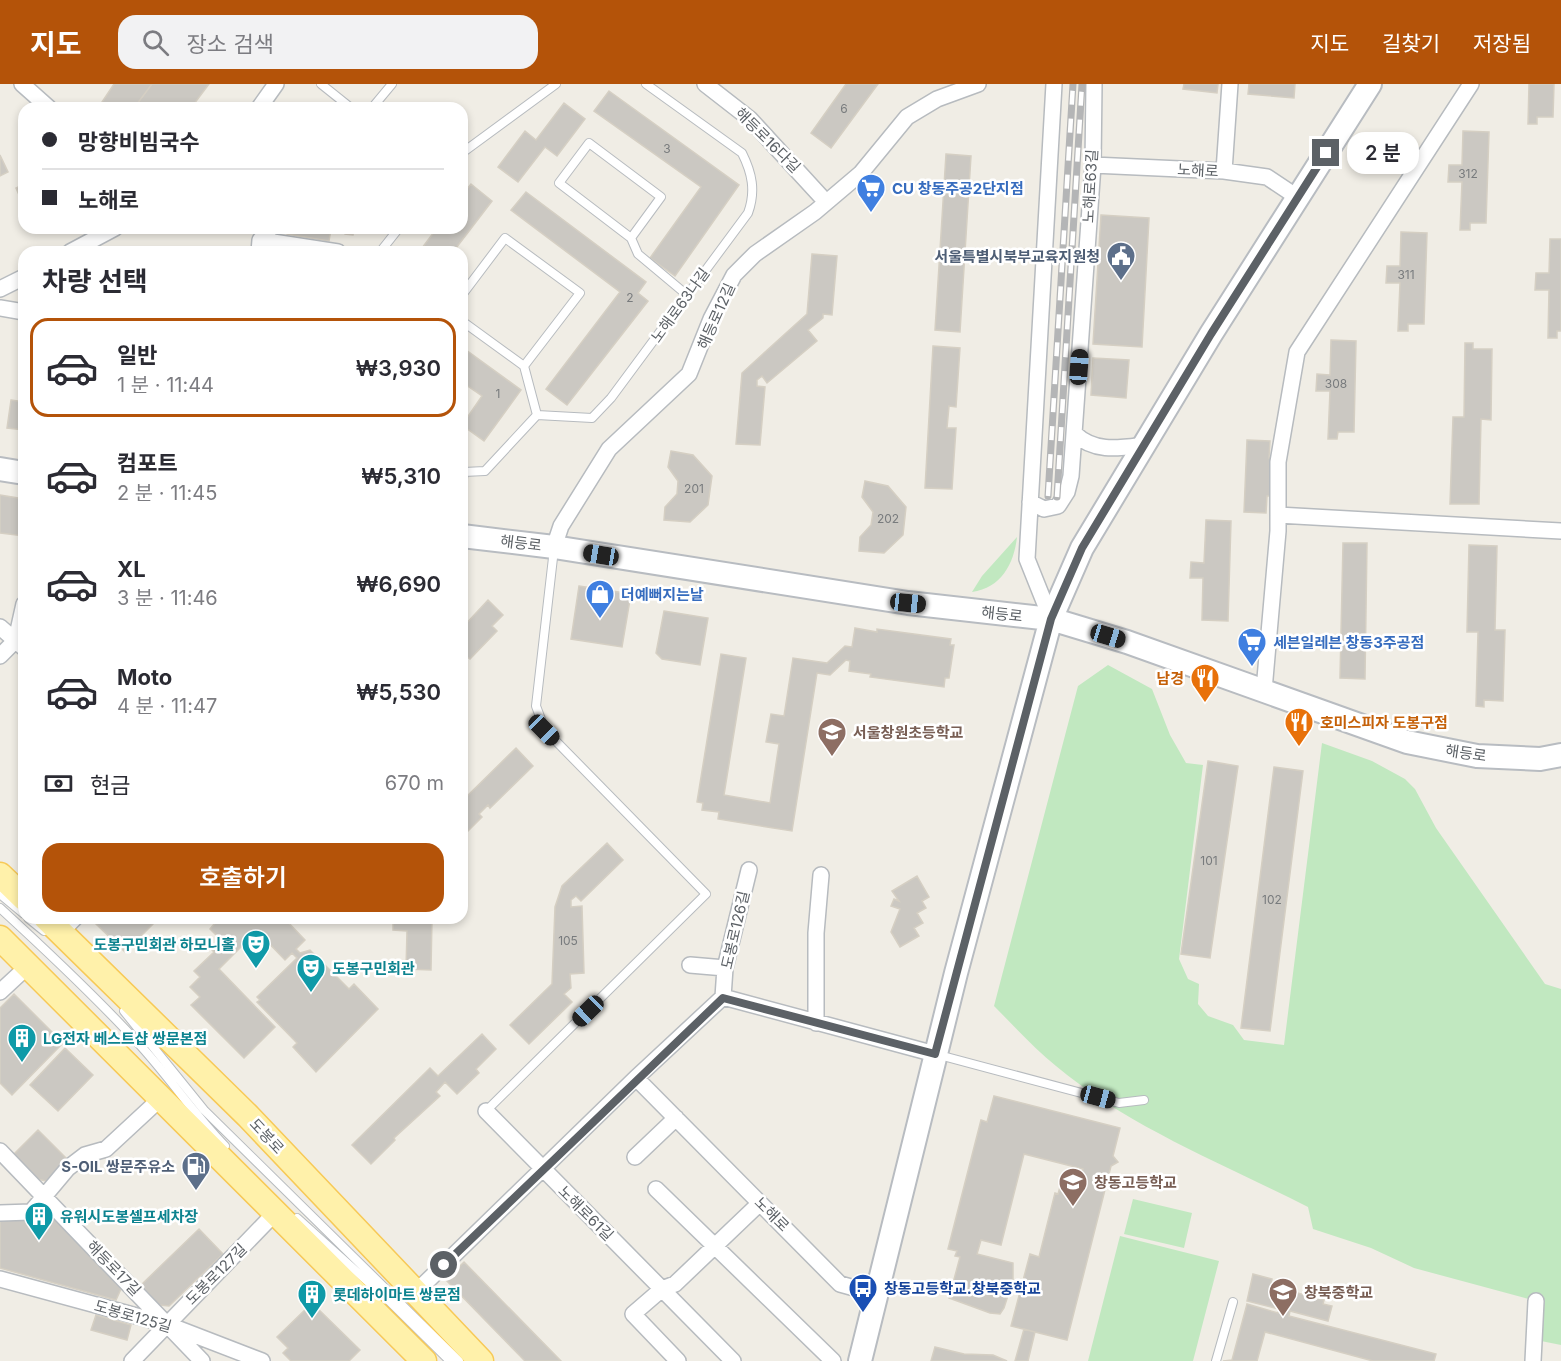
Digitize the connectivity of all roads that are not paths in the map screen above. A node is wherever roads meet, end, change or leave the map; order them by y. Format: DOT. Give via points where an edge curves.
graph roads {
  1 [pos="22,84"];
  2 [pos="276,84"];
  3 [pos="321,84"];
  4 [pos="392,84"];
  5 [pos="556,84"];
  6 [pos="646,84"];
  7 [pos="705,84"];
  8 [pos="978,84"];
  9 [pos="1054,84"];
  10 [pos="1094,84"];
  11 [pos="1230,84"];
  12 [pos="1370,84"];
  13 [pos="1471,84"];
  14 [pos="42,102"];
  15 [pos="263,102"];
  16 [pos="344,102"];
  17 [pos="377,102"];
  18 [pos="468,149"];
  19 [pos="1093,165"];
  20 [pos="1224,171"];
  21 [pos="1297,197"];
  22 [pos="826,202"];
  23 [pos="104,234"];
  24 [pos="394,234"];
  25 [pos="631,238"];
  26 [pos="81,246"];
  27 [pos="385,246"];
  28 [pos="18,280"];
  29 [pos="468,287"];
  30 [pos="0,290"];
  31 [pos="687,295"];
  32 [pos="0,308"];
  33 [pos="18,311"];
  34 [pos="468,325"];
  35 [pos="524,366"];
  36 [pos="537,415"];
  37 [pos="1075,434"];
  38 [pos="1145,445"];
  39 [pos="0,469"];
  40 [pos="468,470"];
  41 [pos="18,472"];
  42 [pos="1030,502"];
  43 [pos="1278,515"];
  44 [pos="1561,531"];
  45 [pos="468,537"];
  46 [pos="554,547"];
  47 [pos="1051,619"];
  48 [pos="0,627"];
  49 [pos="18,641"];
  50 [pos="18,645"];
  51 [pos="0,656"];
  52 [pos="1264,690"];
  53 [pos="1561,755"];
  54 [pos="749,870"];
  55 [pos="0,875"];
  56 [pos="821,876"];
  57 [pos="18,892"];
  58 [pos="0,894"];
  59 [pos="0,908"];
  60 [pos="18,909"];
  61 [pos="58,927"];
  62 [pos="0,938"];
  63 [pos="690,964"];
  64 [pos="28,966"];
  65 [pos="725,968"];
  66 [pos="0,992"];
  67 [pos="723,998"];
  68 [pos="114,1001"];
  69 [pos="816,1023"];
  70 [pos="935,1054"];
  71 [pos="636,1078"];
  72 [pos="160,1099"];
  73 [pos="1144,1100"];
  74 [pos="486,1111"];
  75 [pos="676,1118"];
  76 [pos="0,1151"];
  77 [pos="231,1152"];
  78 [pos="635,1156"];
  79 [pos="544,1170"];
  80 [pos="656,1189"];
  81 [pos="45,1196"];
  82 [pos="760,1203"];
  83 [pos="0,1213"];
  84 [pos="283,1213"];
  85 [pos="715,1245"];
  86 [pos="0,1279"];
  87 [pos="662,1289"];
  88 [pos="416,1292"];
  89 [pos="876,1294"];
  90 [pos="1233,1302"];
  91 [pos="1536,1302"];
  92 [pos="166,1324"];
  93 [pos="132,1361"];
  94 [pos="202,1361"];
  95 [pos="262,1361"];
  96 [pos="424,1361"];
  97 [pos="450,1361"];
  98 [pos="459,1361"];
  99 [pos="481,1361"];
  100 [pos="678,1361"];
  101 [pos="733,1361"];
  102 [pos="833,1361"];
  103 [pos="860,1361"];
  104 [pos="1216,1361"];
  105 [pos="1533,1361"];
  1 -- 14 [label="street"];
  2 -- 15 [label="street"];
  3 -- 16 [label="lane"];
  4 -- 17 [label="lane"];
  5 -- 18 [label="lane"];
  6 -- 31 [label="lane, 노해로63나길" via="742,153 750,169 754,197 748,213"];
  7 -- 22 [label="street, 해등로16다길" via="750,118"];
  8 -- 22 [label="street, 해등로12길" via="937,99 907,117 861,173"];
  9 -- 42 [label="street"];
  10 -- 19 [label="street, 노해로63길"];
  11 -- 20 [label="street"];
  12 -- 21 [label="main road"];
  13 -- 43 [label="street" via="1297,352 1278,462"];
  19 -- 20 [label="street, 노해로"];
  19 -- 37 [label="street, 노해로63길"];
  20 -- 21 [label="street, 노해로" via="1267,177"];
  21 -- 38 [label="main road"];
  22 -- 46 [label="street, 해등로12길" via="755,254 734,275 689,374 609,449 561,526"];
  23 -- 26 [label="street"];
  24 -- 27 [label="lane"];
  25 -- 25 [label="lane" via="661,196 589,143 559,183"];
  25 -- 31 [label="lane" via="638,254"];
  28 -- 30 [label="street"];
  29 -- 35 [label="lane" via="505,238 580,293"];
  31 -- 36 [label="lane, 노해로63나길" via="592,418"];
  32 -- 33 [label="street"];
  34 -- 35 [label="lane"];
  35 -- 36 [label="lane"];
  36 -- 40 [label="lane" via="485,471"];
  37 -- 38 [label="street" via="1106,449"];
  37 -- 42 [label="street, 노해로63길" via="1071,476 1061,502 1044,508"];
  38 -- 47 [label="main road" via="1082,548"];
  39 -- 41 [label="main road"];
  42 -- 47 [label="street" via="1027,559"];
  43 -- 44 [label="street"];
  43 -- 52 [label="street"];
  45 -- 46 [label="main road, 해등로"];
  46 -- 47 [label="main road, 해등로" via="908,603"];
  46 -- 74 [label="lane" via="536,706 544,730 706,894"];
  47 -- 52 [label="main road, 해등로"];
  47 -- 70 [label="main road"];
  48 -- 49 [label="street"];
  50 -- 51 [label="street"];
  52 -- 53 [label="main road, 해등로" via="1407,742 1477,756 1540,759"];
  54 -- 65 [label="street, 도봉로126길"];
  55 -- 57 [label="main road"];
  56 -- 69 [label="street" via="816,933"];
  58 -- 60 [label="lane"];
  59 -- 77 [label="lane" via="141,1046 189,1108"];
  61 -- 88 [label="main road, 도봉로" via="248,1116"];
  62 -- 64 [label="main road"];
  63 -- 65 [label="street"];
  64 -- 66 [label="street"];
  64 -- 72 [label="main road"];
  65 -- 67 [label="street, 도봉로126길"];
  67 -- 69 [label="street"];
  67 -- 71 [label="street"];
  68 -- 98 [label="lane" via="204,1110"];
  69 -- 70 [label="street"];
  70 -- 73 [label="lane" via="1119,1103"];
  70 -- 89 [label="main road"];
  71 -- 75 [label="street, 노해로"];
  71 -- 79 [label="street"];
  72 -- 81 [label="street" via="106,1149 85,1155 68,1168"];
  72 -- 84 [label="main road"];
  74 -- 79 [label="street, 노해로61길"];
  75 -- 78 [label="street"];
  75 -- 82 [label="street, 노해로"];
  76 -- 81 [label="street, 해등로17길"];
  79 -- 87 [label="street, 노해로61길"];
  79 -- 88 [label="street"];
  80 -- 85 [label="street"];
  81 -- 83 [label="street" via="31,1212"];
  81 -- 92 [label="street, 해등로17길"];
  82 -- 85 [label="street"];
  82 -- 89 [label="street, 노해로" via="840,1284"];
  84 -- 92 [label="street, 도봉로127길"];
  84 -- 96 [label="main road"];
  84 -- 97 [label="lane" via="386,1298"];
  85 -- 87 [label="street" via="675,1284"];
  85 -- 102 [label="street"];
  86 -- 92 [label="street, 도봉로125길"];
  87 -- 100 [label="street" via="633,1314"];
  87 -- 101 [label="street, 노해로61길"];
  88 -- 99 [label="main road, 도봉로"];
  89 -- 103 [label="main road"];
  90 -- 104 [label="lane"];
  91 -- 105 [label="street"];
  92 -- 93 [label="street, 도봉로127길"];
  92 -- 94 [label="street, 해등로17길"];
  92 -- 95 [label="street, 도봉로125길"];
}
